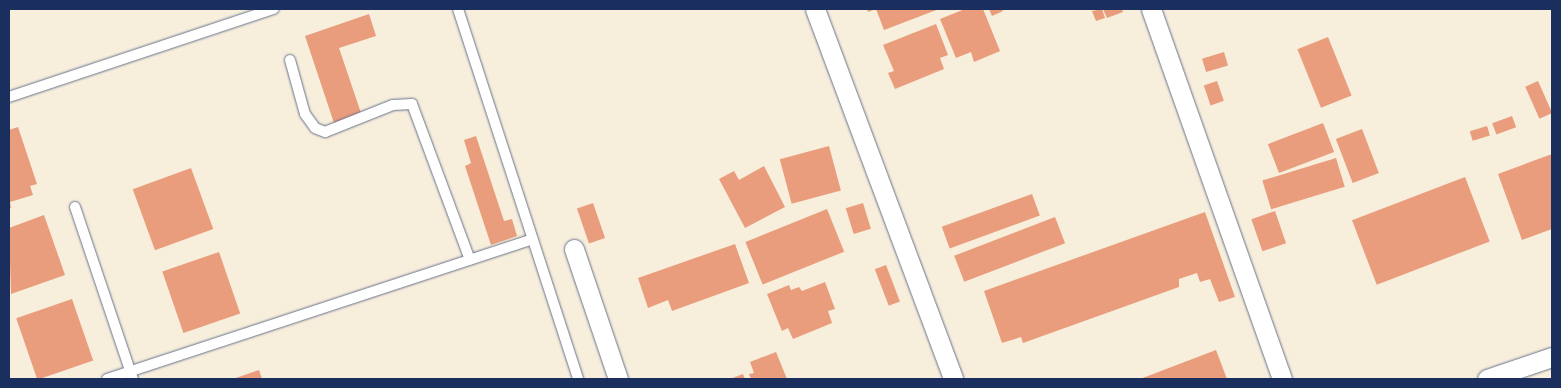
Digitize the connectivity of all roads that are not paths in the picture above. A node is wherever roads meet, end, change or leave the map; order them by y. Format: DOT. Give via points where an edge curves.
graph roads {
  1 [pos="274,9"];
  2 [pos="458,9"];
  3 [pos="815,9"];
  4 [pos="1152,9"];
  5 [pos="290,60"];
  6 [pos="9,97"];
  7 [pos="75,207"];
  8 [pos="532,239"];
  9 [pos="574,249"];
  10 [pos="470,260"];
  11 [pos="1552,357"];
  12 [pos="132,375"];
  13 [pos="107,379"];
  14 [pos="578,379"];
  15 [pos="618,379"];
  16 [pos="953,379"];
  17 [pos="1282,379"];
  18 [pos="1487,379"];
  1 -- 6 [label="lane"];
  2 -- 8 [label="lane"];
  3 -- 16 [label="street"];
  4 -- 17 [label="street"];
  5 -- 10 [label="lane" via="305,114 315,128 325,132 393,105 412,104"];
  7 -- 12 [label="lane"];
  8 -- 10 [label="lane"];
  8 -- 14 [label="lane"];
  9 -- 15 [label="street"];
  10 -- 12 [label="lane"];
  11 -- 18 [label="street"];
  12 -- 13 [label="lane"];
}
